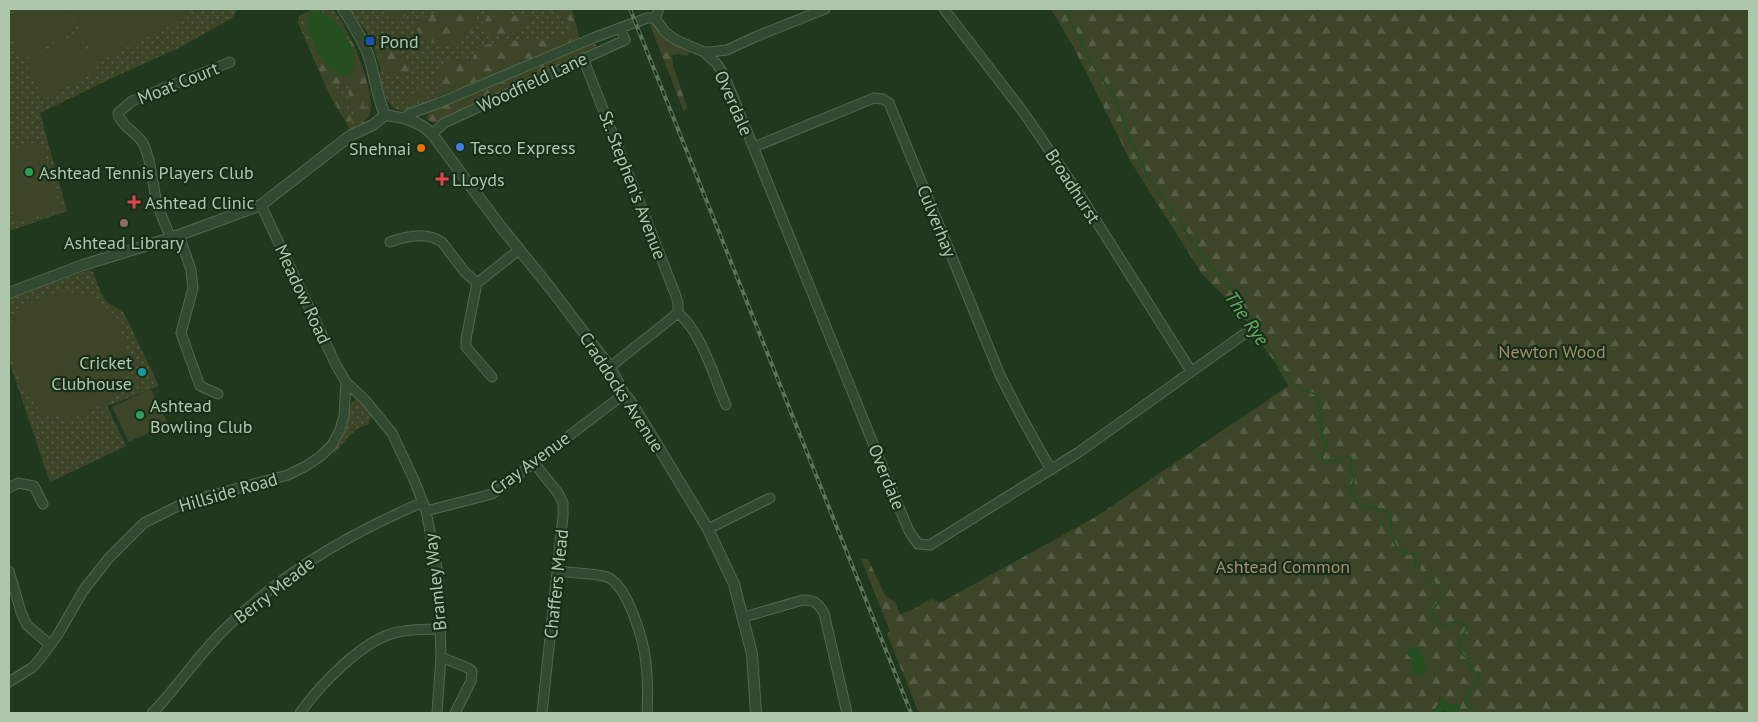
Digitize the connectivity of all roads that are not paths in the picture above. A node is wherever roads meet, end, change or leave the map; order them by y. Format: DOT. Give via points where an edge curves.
graph roads {
  1 [pos="343,9"];
  2 [pos="659,9"];
  3 [pos="825,9"];
  4 [pos="944,9"];
  5 [pos="655,18"];
  6 [pos="620,28"];
  7 [pos="727,50"];
  8 [pos="704,52"];
  9 [pos="583,58"];
  10 [pos="230,62"];
  11 [pos="721,69"];
  12 [pos="428,108"];
  13 [pos="385,115"];
  14 [pos="403,118"];
  15 [pos="420,124"];
  16 [pos="432,134"];
  17 [pos="754,147"];
  18 [pos="261,205"];
  19 [pos="175,236"];
  20 [pos="390,242"];
  21 [pos="519,250"];
  22 [pos="477,282"];
  23 [pos="9,292"];
  24 [pos="678,313"];
  25 [pos="1244,334"];
  26 [pos="610,367"];
  27 [pos="1191,371"];
  28 [pos="492,377"];
  29 [pos="346,382"];
  30 [pos="218,394"];
  31 [pos="624,394"];
  32 [pos="726,405"];
  33 [pos="534,463"];
  34 [pos="1051,470"];
  35 [pos="9,488"];
  36 [pos="770,498"];
  37 [pos="43,504"];
  38 [pos="424,506"];
  39 [pos="708,529"];
  40 [pos="9,571"];
  41 [pos="557,571"];
  42 [pos="11,588"];
  43 [pos="744,617"];
  44 [pos="441,629"];
  45 [pos="49,644"];
  46 [pos="441,657"];
  47 [pos="9,682"];
  48 [pos="152,713"];
  49 [pos="300,713"];
  50 [pos="437,713"];
  51 [pos="455,713"];
  52 [pos="542,713"];
  53 [pos="647,713"];
  54 [pos="756,713"];
  55 [pos="847,713"];
  1 -- 13 [label="street" via="368,55"];
  2 -- 5 [label="street"];
  3 -- 7 [label="street"];
  4 -- 27 [label="street, Broadhurst" via="1024,113"];
  5 -- 6 [label="street, Woodfield Lane"];
  5 -- 8 [label="street" via="676,40"];
  6 -- 9 [label="street, Woodfield Lane" via="624,40"];
  6 -- 12 [label="street, Woodfield Lane"];
  7 -- 8 [label="street"];
  7 -- 11 [label="street"];
  8 -- 11 [label="street, Overdale"];
  9 -- 16 [label="street, Woodfield Lane" via="444,123"];
  9 -- 24 [label="street, St. Stephen's Avenue" via="676,296"];
  10 -- 19 [label="street, Moat Court" via="132,101 118,113 144,145 157,203"];
  11 -- 17 [label="street, Overdale"];
  12 -- 14 [label="street, Woodfield Lane"];
  12 -- 15 [label="street"];
  13 -- 14 [label="street"];
  13 -- 18 [label="street" via="374,125 351,135"];
  14 -- 15 [label="street, Craddocks Avenue"];
  15 -- 16 [label="street, Craddocks Avenue"];
  16 -- 21 [label="street, Craddocks Avenue"];
  17 -- 34 [label="street, Culverhay" via="874,98 889,103 1000,375"];
  17 -- 34 [label="street, Overdale" via="914,540 918,544 930,545"];
  18 -- 19 [label="street"];
  18 -- 29 [label="street, Meadow Road"];
  19 -- 23 [label="street"];
  19 -- 30 [label="street" via="191,270 193,288 181,333 200,386"];
  20 -- 22 [label="street" via="405,236 438,240"];
  21 -- 22 [label="street"];
  21 -- 26 [label="street, Craddocks Avenue"];
  22 -- 28 [label="street" via="466,347"];
  24 -- 26 [label="street"];
  24 -- 32 [label="street, St. Stephen's Avenue" via="696,335"];
  25 -- 27 [label="street, Overdale"];
  26 -- 31 [label="street, Craddocks Avenue"];
  27 -- 34 [label="street, Overdale"];
  29 -- 38 [label="street, Bramley Way" via="392,433"];
  29 -- 45 [label="street, Hillside Road" via="340,430 321,456 288,475 186,502 144,523 102,565"];
  31 -- 33 [label="street, Cray Avenue"];
  31 -- 39 [label="street, Craddocks Avenue"];
  33 -- 38 [label="street, Cray Avenue" via="492,494"];
  33 -- 41 [label="street, Chaffers Mead" via="563,503"];
  35 -- 37 [label="street" via="18,483 34,486"];
  36 -- 39 [label="street"];
  38 -- 44 [label="street, Bramley Way" via="437,568"];
  38 -- 48 [label="street, Berry Meade" via="384,519 342,540 266,592 221,633"];
  39 -- 43 [label="street, Craddocks Avenue" via="734,584"];
  40 -- 42 [label="street"];
  41 -- 52 [label="street, Chaffers Mead"];
  41 -- 53 [label="street" via="607,577 624,592 646,660"];
  42 -- 45 [label="street" via="27,625"];
  43 -- 54 [label="street, Craddocks Avenue" via="752,654"];
  43 -- 55 [label="street" via="803,600 812,600 819,605 824,613"];
  44 -- 46 [label="street, Bramley Way"];
  44 -- 49 [label="street" via="397,632 374,642 345,663"];
  45 -- 47 [label="street, Hillside Road" via="33,667"];
  46 -- 50 [label="street, Bramley Way"];
  46 -- 51 [label="street, Bramley Way" via="472,671 471,681"];
}
